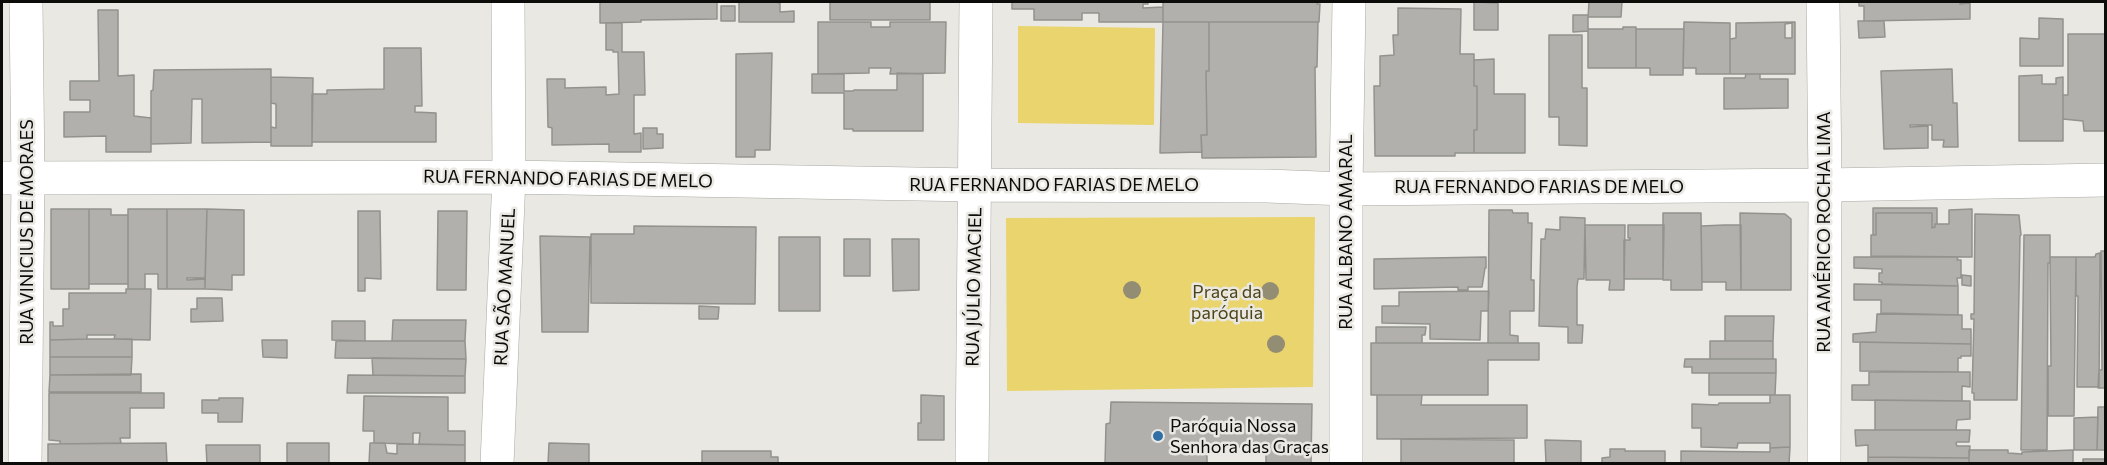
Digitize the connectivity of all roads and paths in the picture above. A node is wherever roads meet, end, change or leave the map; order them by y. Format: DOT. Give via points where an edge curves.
graph roads {
  1 [pos="26,2"];
  2 [pos="508,2"];
  3 [pos="976,2"];
  4 [pos="1348,2"];
  5 [pos="1822,2"];
  6 [pos="509,177"];
  7 [pos="15,178"];
  8 [pos="2106,180"];
  9 [pos="1825,184"];
  10 [pos="975,185"];
  11 [pos="1346,189"];
  12 [pos="25,464"];
  13 [pos="497,464"];
  14 [pos="972,464"];
  15 [pos="1346,464"];
  16 [pos="1824,464"];
  1 -- 7 [label="street, RUA VINICIUS DE MORAES"];
  2 -- 6 [label="street, RUA SÃO MANUEL"];
  3 -- 10 [label="street, RUA JÚLIO MACIEL"];
  4 -- 11 [label="street, RUA ALBANO AMARAL"];
  5 -- 9 [label="street, RUA AMÉRICO ROCHA LIMA"];
  6 -- 7 [label="street, RUA FERNANDO FARIAS DE MELO"];
  6 -- 10 [label="street, RUA FERNANDO FARIAS DE MELO"];
  6 -- 13 [label="street, RUA SÃO MANUEL"];
  7 -- 12 [label="street, RUA VINICIUS DE MORAES"];
  8 -- 9 [label="street, RUA FERNANDO FARIAS DE MELO"];
  9 -- 11 [label="street, RUA FERNANDO FARIAS DE MELO"];
  9 -- 16 [label="street, RUA AMÉRICO ROCHA LIMA"];
  10 -- 11 [label="street, RUA FERNANDO FARIAS DE MELO"];
  10 -- 14 [label="street, RUA JÚLIO MACIEL"];
  11 -- 15 [label="street, RUA ALBANO AMARAL"];
}
